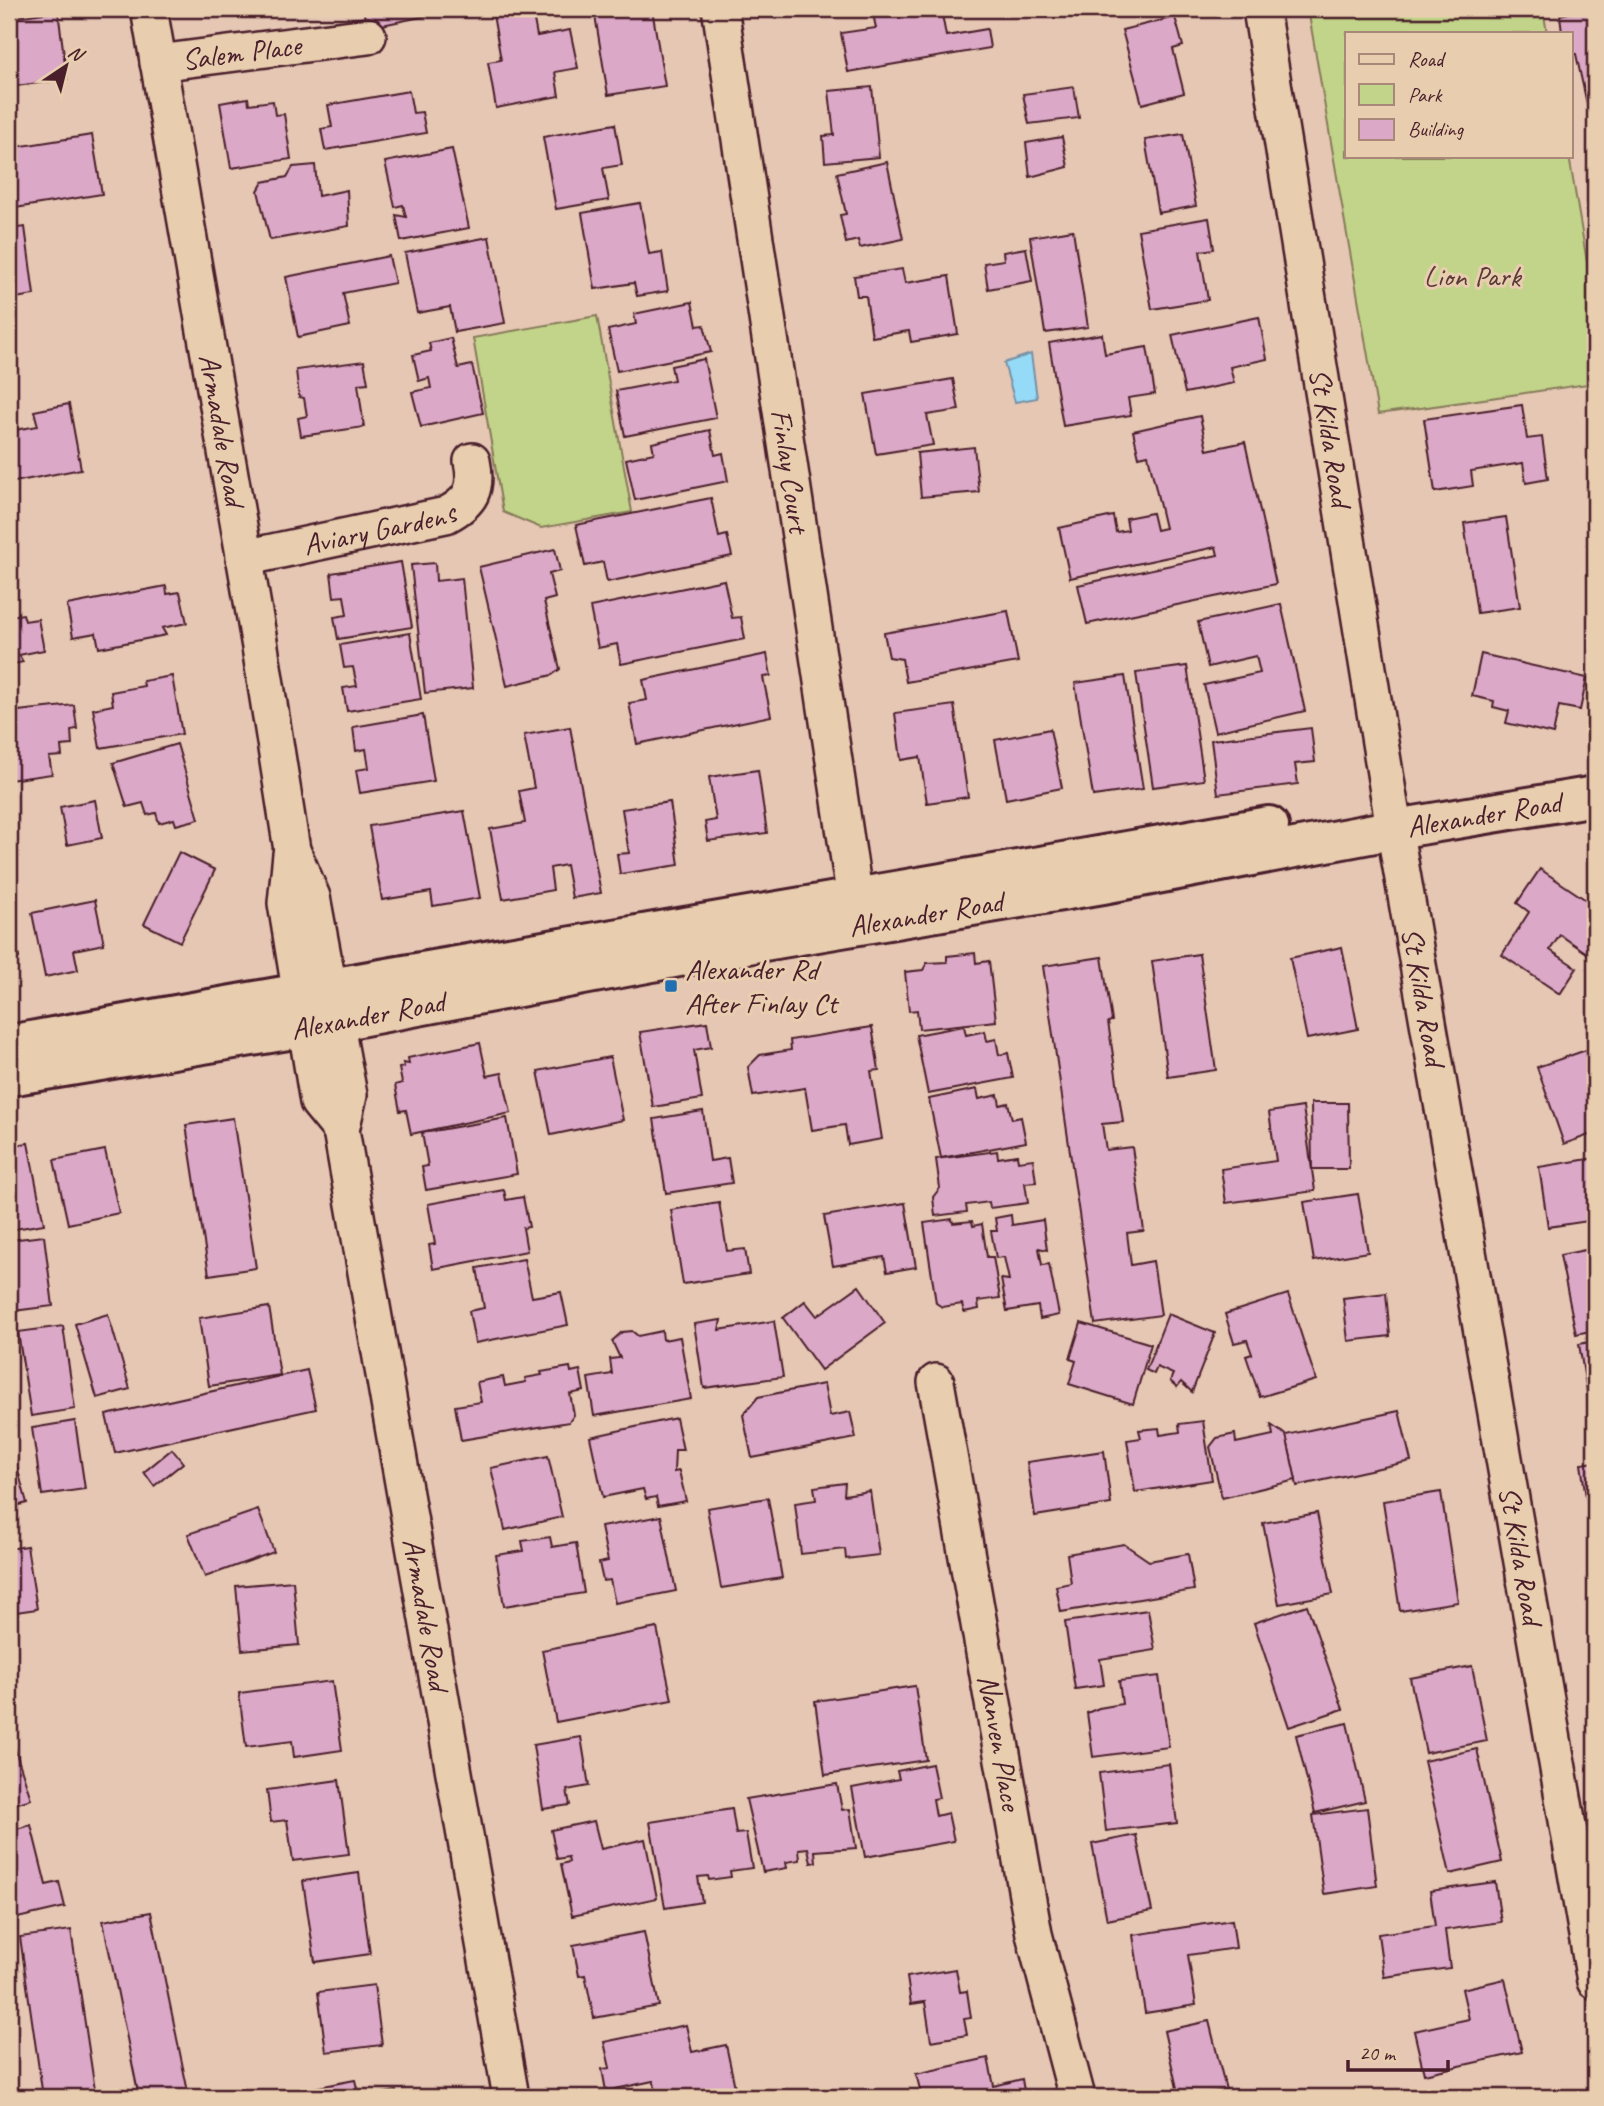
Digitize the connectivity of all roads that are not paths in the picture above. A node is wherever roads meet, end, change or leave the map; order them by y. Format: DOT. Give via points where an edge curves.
graph roads {
  1 [pos="149,9"];
  2 [pos="1261,9"];
  3 [pos="721,15"];
  4 [pos="368,36"];
  5 [pos="158,63"];
  6 [pos="472,461"];
  7 [pos="244,558"];
  8 [pos="1595,769"];
  9 [pos="1595,796"];
  10 [pos="1393,816"];
  11 [pos="856,912"];
  12 [pos="317,1007"];
  13 [pos="9,1045"];
  14 [pos="9,1076"];
  15 [pos="936,1382"];
  16 [pos="1595,1982"];
  17 [pos="511,2097"];
  18 [pos="1077,2097"];
  1 -- 5 [label="street, Armadale Road"];
  2 -- 10 [label="street, St Kilda Road"];
  3 -- 11 [label="street, Finlay Court"];
  4 -- 5 [label="street, Salem Place"];
  5 -- 7 [label="street, Armadale Road"];
  6 -- 7 [label="street, Aviary Gardens" via="476,480 472,494 463,506 446,515"];
  7 -- 12 [label="street, Armadale Road" via="292,850 286,904"];
  8 -- 10 [label="main road, Alexander Road"];
  9 -- 10 [label="main road, Alexander Road"];
  10 -- 11 [label="main road, Alexander Road"];
  10 -- 16 [label="street, St Kilda Road"];
  11 -- 12 [label="main road, Alexander Road"];
  12 -- 13 [label="main road, Alexander Road"];
  12 -- 14 [label="main road, Alexander Road"];
  12 -- 17 [label="street, Armadale Road" via="349,1095 341,1130"];
  15 -- 18 [label="street, Nanven Place" via="1034,1934"];
}
